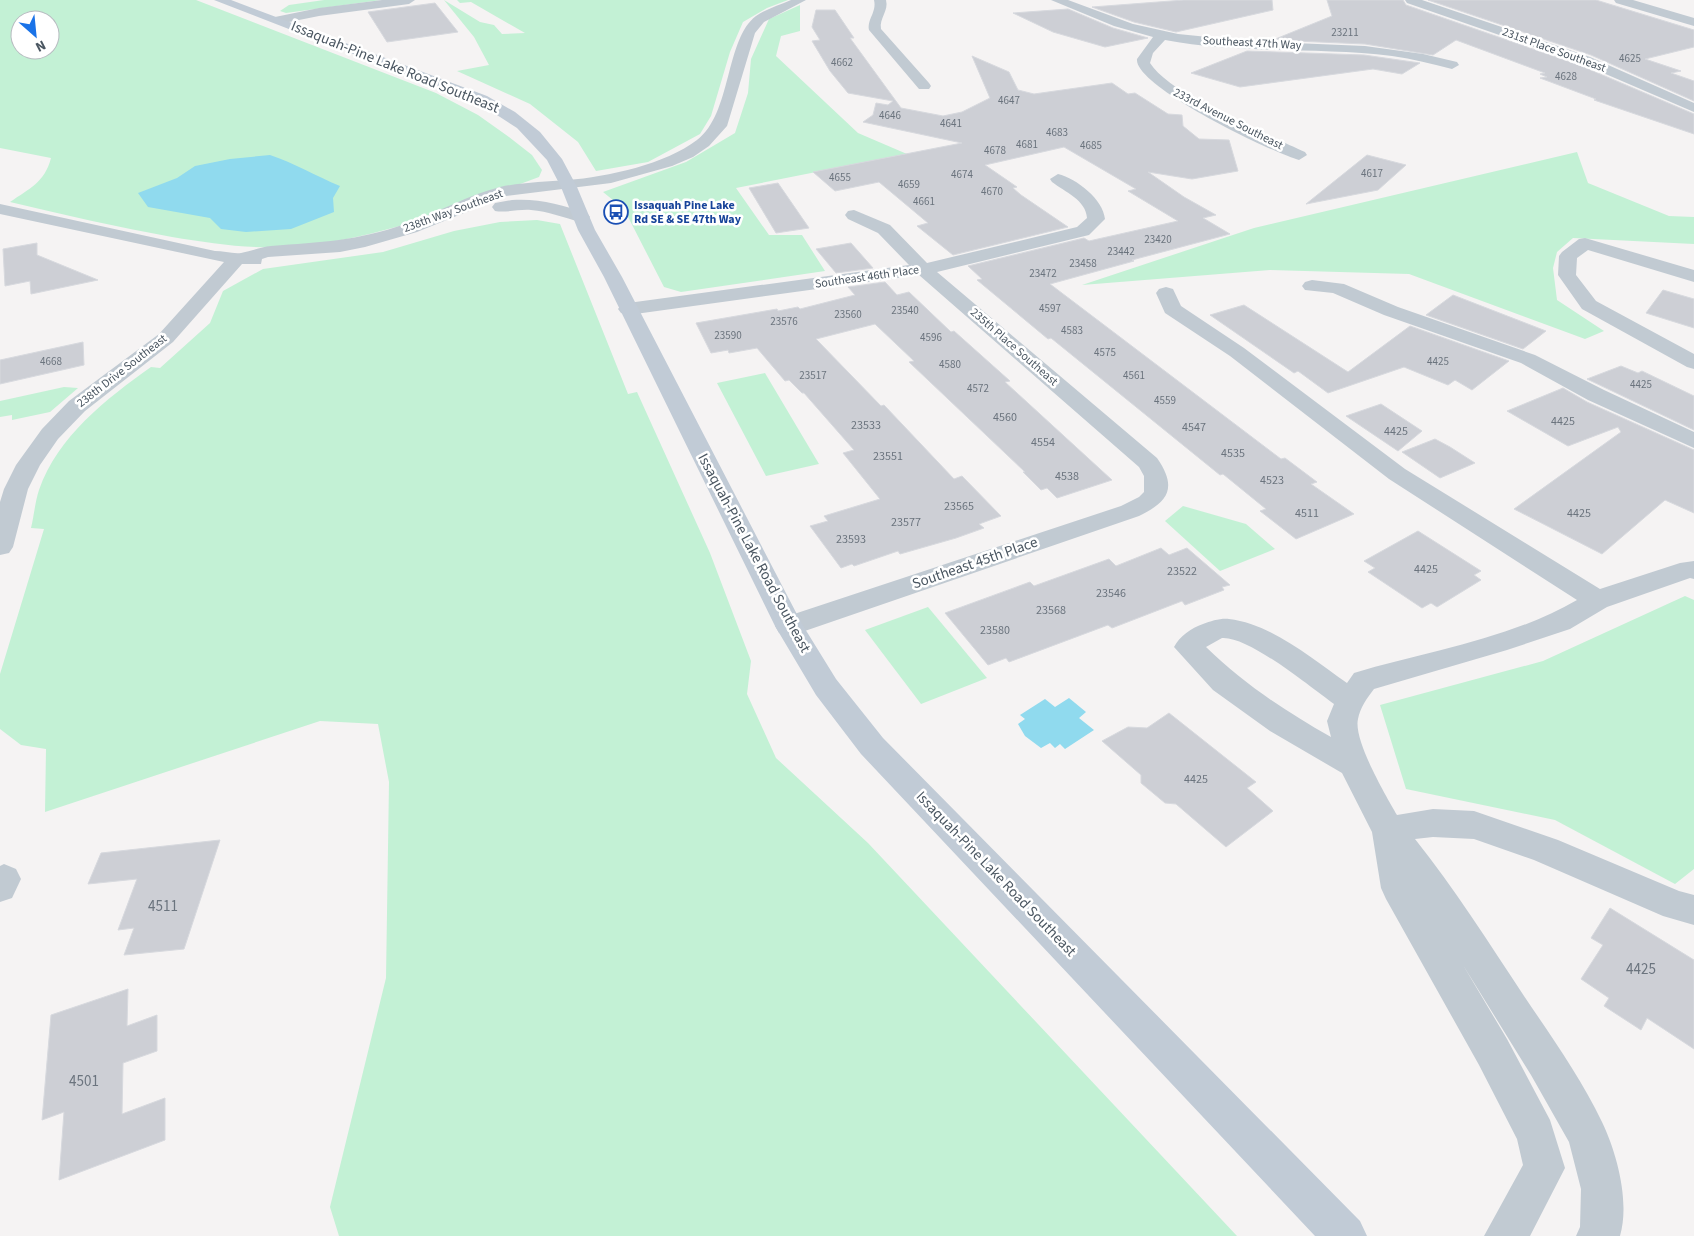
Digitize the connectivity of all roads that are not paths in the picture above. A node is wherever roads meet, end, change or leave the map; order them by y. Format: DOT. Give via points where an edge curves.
graph roads {
  1 [pos="220,0"];
  2 [pos="408,0"];
  3 [pos="800,0"];
  4 [pos="880,0"];
  5 [pos="1084,0"];
  6 [pos="1411,0"];
  7 [pos="1620,0"];
  8 [pos="1062,2"];
  9 [pos="278,20"];
  10 [pos="1694,22"];
  11 [pos="1162,35"];
  12 [pos="1452,65"];
  13 [pos="924,86"];
  14 [pos="1694,108"];
  15 [pos="1299,155"];
  16 [pos="1058,180"];
  17 [pos="569,185"];
  18 [pos="0,209"];
  19 [pos="471,215"];
  20 [pos="854,215"];
  21 [pos="580,217"];
  22 [pos="236,258"];
  23 [pos="923,269"];
  24 [pos="1694,276"];
  25 [pos="1312,286"];
  26 [pos="1166,292"];
  27 [pos="628,310"];
  28 [pos="1694,363"];
  29 [pos="1694,441"];
  30 [pos="1156,493"];
  31 [pos="0,547"];
  32 [pos="1694,570"];
  33 [pos="1597,600"];
  34 [pos="789,626"];
  35 [pos="1350,700"];
  36 [pos="1353,764"];
  37 [pos="1388,830"];
  38 [pos="1694,910"];
  39 [pos="1345,1236"];
  40 [pos="1506,1236"];
  41 [pos="1598,1236"];
  1 -- 9 [label="main road, Issaquah-Pine Lake Road Southeast"];
  2 -- 9 [label="street"];
  3 -- 17 [label="street" via="760,19 749,33 720,126 704,143 666,163"];
  4 -- 13 [label="street" via="882,7 875,30"];
  5 -- 8 [label="street"];
  6 -- 14 [label="street, 231st Place Southeast" via="1585,60"];
  7 -- 10 [label="street"];
  8 -- 11 [label="street, Southeast 47th Way"];
  9 -- 17 [label="main road, Issaquah-Pine Lake Road Southeast" via="500,108 531,131 549,150"];
  11 -- 12 [label="street, Southeast 47th Way" via="1243,45 1380,50"];
  11 -- 15 [label="street, 233rd Avenue Southeast" via="1143,59 1149,74 1190,102"];
  16 -- 23 [label="street, Southeast 46th Place" via="1092,205 1096,216 1091,225 1073,234"];
  17 -- 19 [label="street, 238th Way Southeast" via="544,195 508,201"];
  17 -- 21 [label="main road, Issaquah-Pine Lake Road Southeast"];
  17 -- 22 [label="street, 238th Way Southeast" via="502,192 411,228 365,242"];
  18 -- 22 [label="street, 238th Way Southeast" via="188,251"];
  19 -- 21 [label="street, 238th Way Southeast" via="525,204 542,205"];
  19 -- 22 [label="street, 238th Way Southeast" via="367,252 266,261"];
  20 -- 23 [label="street, 235th Place Southeast" via="884,229"];
  21 -- 27 [label="main road, Issaquah-Pine Lake Road Southeast"];
  22 -- 31 [label="street, 238th Drive Southeast" via="166,338 77,406 50,434 16,489"];
  23 -- 27 [label="street, Southeast 46th Place"];
  23 -- 30 [label="street, 235th Place Southeast" via="1149,463 1156,476"];
  24 -- 28 [label="street" via="1585,243 1568,256 1567,275 1589,305"];
  25 -- 29 [label="street" via="1337,288 1391,311 1528,359"];
  26 -- 33 [label="street" via="1172,309 1236,352 1397,474"];
  27 -- 34 [label="main road, Issaquah-Pine Lake Road Southeast"];
  30 -- 34 [label="street, Southeast 45th Place" via="1148,502 1130,511"];
  32 -- 33 [label="street"];
  33 -- 35 [label="street" via="1560,622 1364,681"];
  34 -- 39 [label="main road, Issaquah-Pine Lake Road Southeast" via="826,687 872,746"];
  35 -- 36 [label="street" via="1342,721"];
  35 -- 36 [label="street" via="1254,636 1229,628 1204,633 1188,647 1223,682 1274,718"];
  36 -- 37 [label="street"];
  37 -- 38 [label="street" via="1433,823 1474,825 1546,850 1675,905"];
  37 -- 40 [label="street" via="1398,888 1494,1052 1536,1134 1544,1168"];
  37 -- 41 [label="street" via="1432,886 1545,1062 1587,1135 1602,1189"];
}
